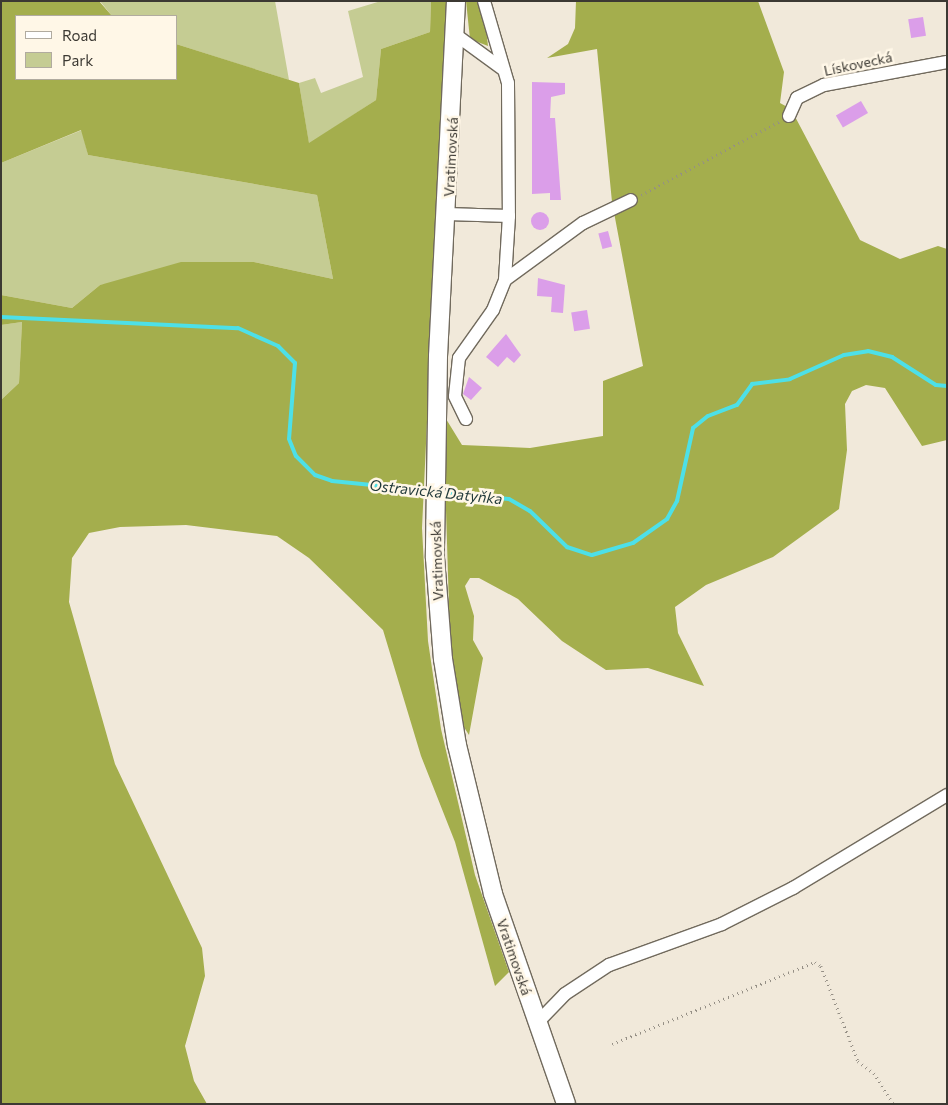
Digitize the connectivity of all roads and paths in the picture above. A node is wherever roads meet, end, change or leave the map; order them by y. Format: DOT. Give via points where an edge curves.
graph roads {
  1 [pos="456,1"];
  2 [pos="484,1"];
  3 [pos="456,35"];
  4 [pos="947,62"];
  5 [pos="504,70"];
  6 [pos="789,116"];
  7 [pos="631,200"];
  8 [pos="448,214"];
  9 [pos="509,216"];
  10 [pos="505,280"];
  11 [pos="466,419"];
  12 [pos="947,796"];
  13 [pos="537,1023"];
  14 [pos="612,1044"];
  15 [pos="566,1104"];
  16 [pos="893,1104"];
  1 -- 3 [label="main road, Vratimovská"];
  2 -- 5 [label="street"];
  3 -- 5 [label="street"];
  3 -- 8 [label="main road, Vratimovská"];
  4 -- 6 [label="street, Lískovecká" via="824,85 797,98"];
  5 -- 9 [label="street"];
  6 -- 7 [label="path"];
  7 -- 10 [label="street" via="583,223"];
  8 -- 9 [label="street"];
  8 -- 13 [label="main road, Vratimovská" via="438,356 435,558 443,659 475,825"];
  9 -- 10 [label="street"];
  10 -- 11 [label="street" via="492,310 459,358 454,388"];
  12 -- 13 [label="street" via="758,906 609,965 565,994"];
  13 -- 15 [label="main road, Vratimovská"];
  14 -- 16 [label="path" via="814,962 821,966 858,1061 874,1073"];
}
